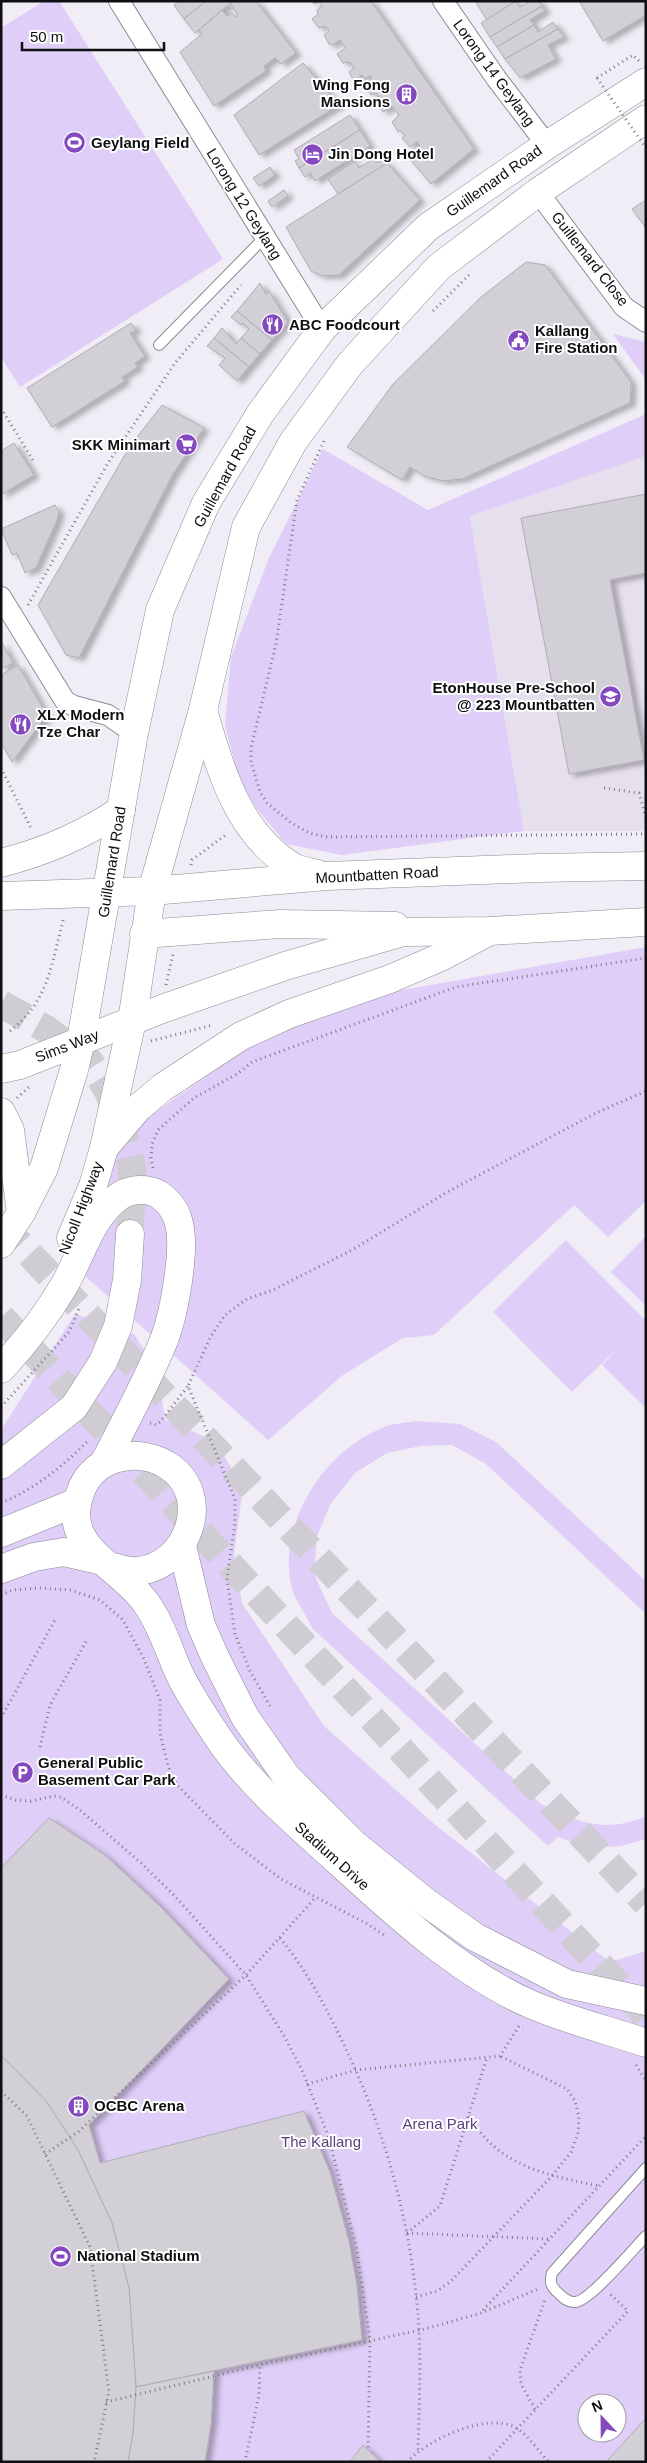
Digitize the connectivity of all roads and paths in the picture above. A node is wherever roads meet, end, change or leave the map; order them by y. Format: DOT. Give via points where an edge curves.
graph roads {
  1 [pos="119,1"];
  2 [pos="442,1"];
  3 [pos="633,55"];
  4 [pos="646,82"];
  5 [pos="646,119"];
  6 [pos="547,145"];
  7 [pos="646,148"];
  8 [pos="538,192"];
  9 [pos="265,237"];
  10 [pos="471,273"];
  11 [pos="242,284"];
  12 [pos="426,317"];
  13 [pos="646,322"];
  14 [pos="322,330"];
  15 [pos="159,346"];
  16 [pos="1,408"];
  17 [pos="326,438"];
  18 [pos="34,462"];
  19 [pos="1,597"];
  20 [pos="28,605"];
  21 [pos="203,710"];
  22 [pos="134,733"];
  23 [pos="1,768"];
  24 [pos="604,788"];
  25 [pos="123,799"];
  26 [pos="646,818"];
  27 [pos="646,834"];
  28 [pos="40,842"];
  29 [pos="1,863"];
  30 [pos="646,866"];
  31 [pos="327,876"];
  32 [pos="152,891"];
  33 [pos="108,892"];
  34 [pos="1,896"];
  35 [pos="65,914"];
  36 [pos="646,922"];
  37 [pos="490,931"];
  38 [pos="403,932"];
  39 [pos="144,934"];
  40 [pos="646,958"];
  41 [pos="132,1021"];
  42 [pos="216,1024"];
  43 [pos="10,1031"];
  44 [pos="156,1039"];
  45 [pos="80,1040"];
  46 [pos="252,1062"];
  47 [pos="1,1069"];
  48 [pos="646,1091"];
  49 [pos="1,1112"];
  50 [pos="104,1148"];
  51 [pos="20,1213"];
  52 [pos="130,1234"];
  53 [pos="1,1244"];
  54 [pos="1,1350"];
  55 [pos="1,1369"];
  56 [pos="104,1463"];
  57 [pos="1,1465"];
  58 [pos="77,1502"];
  59 [pos="1,1533"];
  60 [pos="182,1546"];
  61 [pos="105,1563"];
  62 [pos="1,1569"];
  63 [pos="56,1618"];
  64 [pos="87,1640"];
  65 [pos="270,1706"];
  66 [pos="1,1718"];
  67 [pos="40,1747"];
  68 [pos="1,1795"];
  69 [pos="315,1898"];
  70 [pos="280,1938"];
  71 [pos="246,1975"];
  72 [pos="646,1980"];
  73 [pos="567,1984"];
  74 [pos="646,2001"];
  75 [pos="519,2026"];
  76 [pos="640,2052"];
  77 [pos="500,2056"];
  78 [pos="487,2057"];
  79 [pos="646,2069"];
  80 [pos="356,2070"];
  81 [pos="307,2084"];
  82 [pos="1,2091"];
  83 [pos="468,2116"];
  84 [pos="646,2136"];
  85 [pos="45,2154"];
  86 [pos="646,2168"];
  87 [pos="552,2176"];
  88 [pos="599,2186"];
  89 [pos="407,2233"];
  90 [pos="494,2236"];
  91 [pos="646,2236"];
  92 [pos="550,2239"];
  93 [pos="551,2283"];
  94 [pos="600,2284"];
  95 [pos="416,2297"];
  96 [pos="481,2313"];
  97 [pos="418,2330"];
  98 [pos="370,2340"];
  99 [pos="260,2365"];
  100 [pos="106,2402"];
  101 [pos="536,2409"];
  102 [pos="517,2428"];
  103 [pos="368,2450"];
  104 [pos="418,2450"];
  105 [pos="94,2462"];
  106 [pos="246,2462"];
  107 [pos="407,2462"];
  108 [pos="486,2462"];
  109 [pos="549,2462"];
  1 -- 9 [label="street, Lorong 12 Geylang"];
  2 -- 6 [label="street, Lorong 14 Geylang"];
  3 -- 7 [label="path, bridge" via="597,78"];
  4 -- 6 [label="main road, Guillemard Road"];
  5 -- 8 [label="main road"];
  6 -- 14 [label="main road, Guillemard Road" via="428,227"];
  8 -- 13 [label="street, Guillemard Close" via="624,307"];
  8 -- 21 [label="main road" via="439,267 350,364 293,442 246,526"];
  9 -- 14 [label="street, Lorong 12 Geylang"];
  9 -- 15 [label="lane"];
  10 -- 12 [label="path"];
  11 -- 20 [label="path" via="175,362 108,464"];
  14 -- 22 [label="main road, Guillemard Road" via="260,414 206,504 160,610"];
  16 -- 18 [label="path"];
  17 -- 27 [label="path" via="298,500 276,644 253,732 251,762 260,792 267,803 308,833 327,837"];
  19 -- 22 [label="street" via="65,700 74,706 108,715"];
  21 -- 31 [label="main road" via="229,792 245,820 270,850 294,868"];
  21 -- 32 [label="main road"];
  22 -- 25 [label="main road, Guillemard Road"];
  23 -- 28 [label="path"];
  24 -- 26 [label="path" via="639,793"];
  25 -- 28 [label="main road" via="98,826 74,838"];
  25 -- 33 [label="main road, Guillemard Road"];
  28 -- 29 [label="main road"];
  30 -- 31 [label="main road, Mountbatten Road"];
  31 -- 32 [label="main road, Mountbatten Road"];
  32 -- 33 [label="main road, Mountbatten Road"];
  32 -- 39 [label="main road"];
  33 -- 34 [label="main road"];
  33 -- 39 [label="main road"];
  33 -- 45 [label="main road, Guillemard Road"];
  35 -- 43 [label="path" via="45,989 31,1012"];
  36 -- 37 [label="main road"];
  37 -- 38 [label="main road"];
  37 -- 50 [label="main road" via="390,979 296,1012 241,1036 138,1108"];
  38 -- 39 [label="main road" via="394,925 280,924"];
  38 -- 41 [label="main road" via="285,966"];
  39 -- 41 [label="main road"];
  40 -- 46 [label="path" via="456,987"];
  41 -- 45 [label="main road, Sims Way"];
  41 -- 50 [label="main road, Nicoll Highway"];
  42 -- 44 [label="path"];
  45 -- 47 [label="main road, Sims Way"];
  45 -- 51 [label="main road" via="44,1168"];
  48 -- 65 [label="path" via="598,1112 449,1191 352,1250 273,1290 248,1299 225,1314 211,1336 188,1386 235,1499 227,1578 236,1634 250,1671"];
  49 -- 51 [label="main road" via="10,1130"];
  50 -- 54 [label="main road, Nicoll Highway" via="93,1186 61,1262 27,1318"];
  51 -- 53 [label="main road"];
  52 -- 57 [label="main road" via="127,1280 118,1326 103,1362 74,1407"];
  55 -- 56 [label="main road" via="33,1334 65,1283 98,1218 111,1204 123,1194 138,1190 152,1191 171,1205 179,1221 181,1239 178,1287 167,1330"];
  56 -- 58 [label="main road, Stadium Drive" via="86,1480"];
  56 -- 60 [label="main road, Stadium Drive" via="126,1455 148,1456 169,1466 184,1482 192,1503 192,1525"];
  58 -- 59 [label="main road"];
  58 -- 61 [label="main road, Stadium Drive" via="77,1524 84,1544"];
  60 -- 61 [label="main road, Stadium Drive" via="162,1564 137,1571"];
  60 -- 73 [label="main road, Stadium Drive" via="202,1625 215,1657 245,1717 286,1776 355,1845 427,1903 475,1937"];
  61 -- 62 [label="main road, Stadium Drive" via="64,1552 34,1556"];
  61 -- 76 [label="main road, Stadium Drive" via="132,1585 148,1605 184,1683 221,1742 292,1820 404,1920 453,1958 530,2004"];
  63 -- 66 [label="path"];
  64 -- 67 [label="path" via="50,1705"];
  68 -- 71 [label="path" via="31,1801 61,1797 80,1810 172,1893"];
  69 -- 70 [label="path"];
  70 -- 71 [label="path"];
  70 -- 80 [label="path" via="314,1987"];
  71 -- 81 [label="path" via="284,2036"];
  71 -- 85 [label="path" via="78,2132"];
  72 -- 73 [label="main road" via="631,1984"];
  73 -- 74 [label="main road, Stadium Drive"];
  75 -- 77 [label="path"];
  76 -- 79 [label="path"];
  77 -- 78 [label="path"];
  77 -- 87 [label="path" via="567,2089 576,2101 578,2134 571,2152"];
  78 -- 80 [label="path"];
  78 -- 83 [label="path"];
  80 -- 81 [label="path"];
  80 -- 89 [label="path" via="387,2152"];
  81 -- 98 [label="path" via="329,2138 350,2213"];
  82 -- 85 [label="path" via="26,2116"];
  83 -- 87 [label="path" via="502,2155"];
  83 -- 89 [label="path" via="440,2206"];
  84 -- 88 [label="path"];
  85 -- 100 [label="path" via="90,2247 108,2392"];
  86 -- 93 [label="lane" via="552,2273"];
  87 -- 88 [label="path"];
  87 -- 90 [label="path"];
  88 -- 92 [label="path"];
  89 -- 90 [label="path"];
  89 -- 95 [label="path"];
  90 -- 92 [label="path"];
  90 -- 95 [label="path" via="444,2288"];
  91 -- 94 [label="lane"];
  92 -- 96 [label="path"];
  93 -- 94 [label="lane" via="566,2300 576,2302 586,2298"];
  93 -- 96 [label="path"];
  93 -- 101 [label="path" via="520,2370 521,2384"];
  94 -- 101 [label="path" via="628,2312"];
  95 -- 97 [label="path"];
  96 -- 97 [label="path"];
  97 -- 98 [label="path"];
  97 -- 104 [label="path"];
  98 -- 99 [label="path"];
  98 -- 103 [label="path"];
  99 -- 100 [label="path"];
  99 -- 106 [label="path" via="259,2395"];
  100 -- 105 [label="path"];
  101 -- 102 [label="path"];
  102 -- 104 [label="path" via="502,2423 477,2424"];
  102 -- 108 [label="path"];
  102 -- 109 [label="path"];
  104 -- 107 [label="path"];
}
